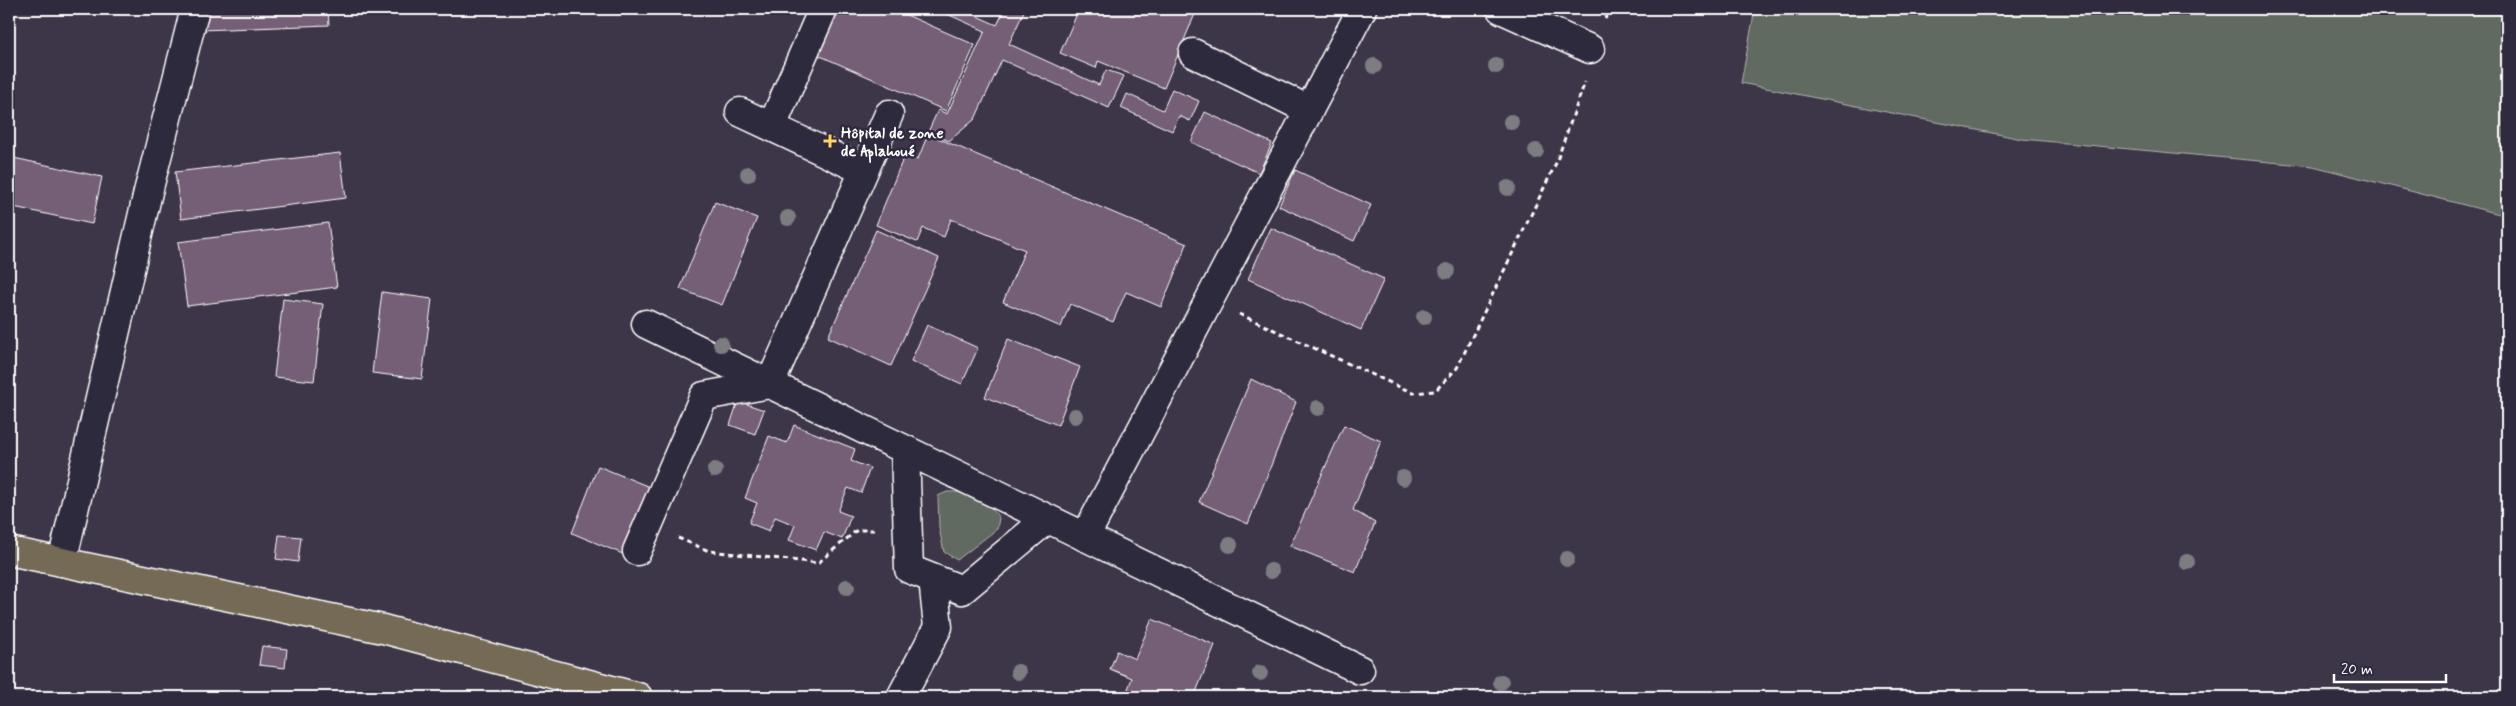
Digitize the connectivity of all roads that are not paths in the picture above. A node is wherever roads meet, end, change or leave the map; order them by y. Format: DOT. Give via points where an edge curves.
graph roads {
  1 [pos="195,9"];
  2 [pos="823,9"];
  3 [pos="1362,9"];
  4 [pos="1501,9"];
  5 [pos="1590,49"];
  6 [pos="1193,53"];
  7 [pos="1309,110"];
  8 [pos="740,112"];
  9 [pos="889,114"];
  10 [pos="772,126"];
  11 [pos="863,170"];
  12 [pos="646,324"];
  13 [pos="770,384"];
  14 [pos="905,450"];
  15 [pos="1047,518"];
  16 [pos="1085,537"];
  17 [pos="9,551"];
  18 [pos="637,551"];
  19 [pos="62,562"];
  20 [pos="933,579"];
  21 [pos="1360,670"];
  22 [pos="638,697"];
  23 [pos="901,697"];
  1 -- 19 [label="street" via="148,192"];
  2 -- 10 [label="street"];
  3 -- 7 [label="street"];
  4 -- 5 [label="street"];
  6 -- 7 [label="street"];
  7 -- 16 [label="street"];
  8 -- 10 [label="street"];
  9 -- 11 [label="street"];
  10 -- 11 [label="street"];
  11 -- 13 [label="street"];
  12 -- 13 [label="street"];
  13 -- 14 [label="street"];
  13 -- 18 [label="street" via="704,396"];
  14 -- 15 [label="street"];
  14 -- 20 [label="street" via="909,569"];
  15 -- 16 [label="street"];
  15 -- 20 [label="street" via="962,590"];
  16 -- 21 [label="street"];
  17 -- 19 [label="main road"];
  19 -- 22 [label="main road" via="382,629"];
  20 -- 23 [label="street" via="938,627"];
}
